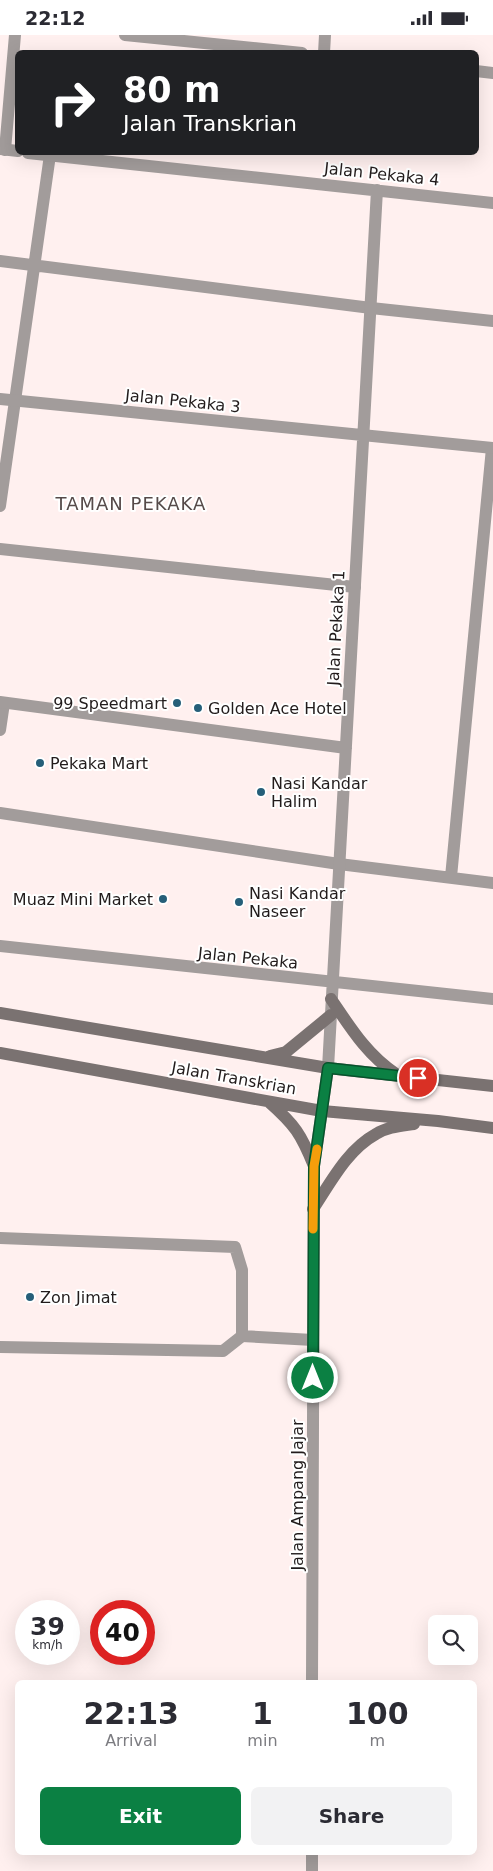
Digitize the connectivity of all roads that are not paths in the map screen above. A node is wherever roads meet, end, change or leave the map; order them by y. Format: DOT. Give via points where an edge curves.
graph roads {
  1 [pos="15,35"];
  2 [pos="125,35"];
  3 [pos="326,35"];
  4 [pos="272,50"];
  5 [pos="324,50"];
  6 [pos="479,71"];
  7 [pos="493,73"];
  8 [pos="7,150"];
  9 [pos="50,155"];
  10 [pos="377,190"];
  11 [pos="493,203"];
  12 [pos="0,261"];
  13 [pos="34,263"];
  14 [pos="370,308"];
  15 [pos="493,321"];
  16 [pos="0,399"];
  17 [pos="15,401"];
  18 [pos="363,435"];
  19 [pos="493,448"];
  20 [pos="0,506"];
  21 [pos="0,549"];
  22 [pos="355,587"];
  23 [pos="2,702"];
  24 [pos="0,730"];
  25 [pos="346,748"];
  26 [pos="0,813"];
  27 [pos="339,864"];
  28 [pos="451,877"];
  29 [pos="493,883"];
  30 [pos="0,946"];
  31 [pos="332,983"];
  32 [pos="332,999"];
  33 [pos="493,999"];
  34 [pos="0,1013"];
  35 [pos="331,1015"];
  36 [pos="0,1053"];
  37 [pos="265,1057"];
  38 [pos="328,1068"];
  39 [pos="399,1075"];
  40 [pos="493,1086"];
  41 [pos="268,1101"];
  42 [pos="322,1111"];
  43 [pos="438,1121"];
  44 [pos="493,1128"];
  45 [pos="314,1166"];
  46 [pos="313,1209"];
  47 [pos="0,1238"];
  48 [pos="242,1336"];
  49 [pos="313,1339"];
  50 [pos="0,1347"];
  51 [pos="312,1680"];
  52 [pos="312,1855"];
  53 [pos="312,1871"];
  1 -- 8 [label="street"];
  2 -- 4 [label="street"];
  3 -- 5 [label="street"];
  6 -- 7 [label="street"];
  9 -- 10 [label="street, Jalan Pekaka 4"];
  9 -- 13 [label="street"];
  10 -- 11 [label="street, Jalan Pekaka 4"];
  10 -- 14 [label="street, Jalan Pekaka 1"];
  12 -- 13 [label="street"];
  13 -- 14 [label="street"];
  13 -- 17 [label="street"];
  14 -- 15 [label="street"];
  14 -- 18 [label="street, Jalan Pekaka 1"];
  16 -- 17 [label="street, Jalan Pekaka 3"];
  17 -- 18 [label="street, Jalan Pekaka 3"];
  17 -- 20 [label="street"];
  18 -- 19 [label="street, Jalan Pekaka 3"];
  18 -- 22 [label="street, Jalan Pekaka 1"];
  19 -- 28 [label="street"];
  21 -- 22 [label="street"];
  22 -- 25 [label="street, Jalan Pekaka 1"];
  23 -- 24 [label="street"];
  23 -- 25 [label="street"];
  25 -- 27 [label="street, Jalan Pekaka 1"];
  26 -- 27 [label="street"];
  27 -- 28 [label="street"];
  27 -- 31 [label="street, Jalan Pekaka 1"];
  28 -- 29 [label="street"];
  30 -- 31 [label="street, Jalan Pekaka"];
  31 -- 32 [label="street, Jalan Pekaka 1"];
  31 -- 33 [label="street, Jalan Pekaka"];
  32 -- 35 [label="street, Jalan Pekaka 1"];
  32 -- 39 [label="main road" via="365,1048"];
  34 -- 37 [label="main road, Jalan Transkrian"];
  35 -- 37 [label="main road" via="286,1052"];
  35 -- 38 [label="street, Jalan Pekaka 1"];
  36 -- 41 [label="main road, Jalan Transkrian"];
  37 -- 38 [label="main road, Jalan Transkrian"];
  38 -- 39 [label="main road, Jalan Transkrian"];
  38 -- 42 [label="street, Jalan Ampang Jajar"];
  39 -- 40 [label="main road, Jalan Transkrian"];
  41 -- 42 [label="main road, Jalan Transkrian"];
  41 -- 45 [label="main road" via="292,1122"];
  42 -- 43 [label="main road, Jalan Transkrian"];
  42 -- 45 [label="street, Jalan Ampang Jajar"];
  43 -- 44 [label="main road, Jalan Transkrian"];
  43 -- 46 [label="main road" via="376,1133 346,1159"];
  45 -- 46 [label="street, Jalan Ampang Jajar"];
  46 -- 49 [label="street, Jalan Ampang Jajar"];
  47 -- 48 [label="street" via="235,1247 242,1270"];
  48 -- 49 [label="street"];
  48 -- 50 [label="street" via="223,1351"];
  49 -- 51 [label="street, Jalan Ampang Jajar"];
  52 -- 53 [label="street"];
}
